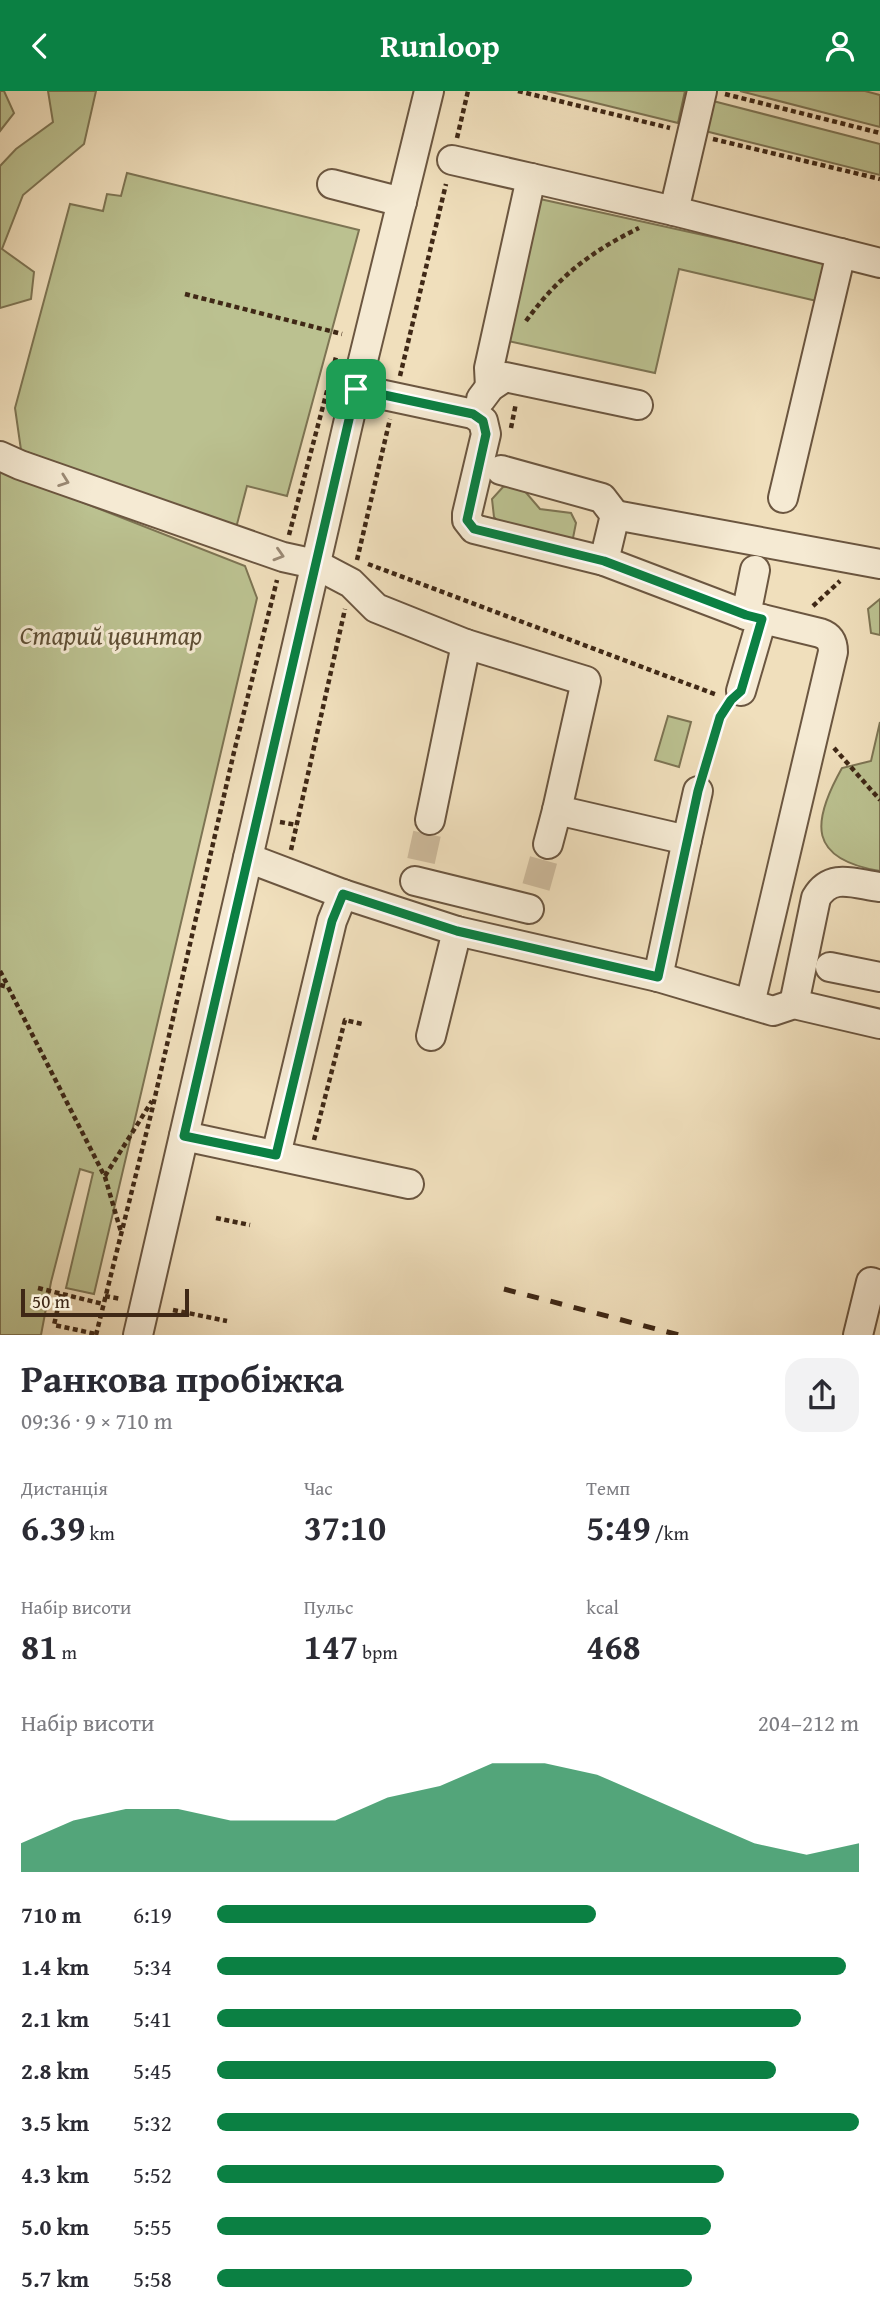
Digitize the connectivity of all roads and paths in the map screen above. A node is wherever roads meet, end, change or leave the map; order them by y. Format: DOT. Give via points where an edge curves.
graph roads {
  1 [pos="429,91"];
  2 [pos="468,91"];
  3 [pos="702,91"];
  4 [pos="714,91"];
  5 [pos="880,133"];
  6 [pos="452,160"];
  7 [pos="531,178"];
  8 [pos="332,184"];
  9 [pos="402,202"];
  10 [pos="674,211"];
  11 [pos="841,253"];
  12 [pos="880,263"];
  13 [pos="185,294"];
  14 [pos="345,321"];
  15 [pos="519,330"];
  16 [pos="342,334"];
  17 [pos="401,370"];
  18 [pos="413,373"];
  19 [pos="490,387"];
  20 [pos="397,388"];
  21 [pos="356,389"];
  22 [pos="638,405"];
  23 [pos="473,414"];
  24 [pos="0,456"];
  25 [pos="501,470"];
  26 [pos="783,498"];
  27 [pos="615,515"];
  28 [pos="283,557"];
  29 [pos="604,561"];
  30 [pos="870,562"];
  31 [pos="315,564"];
  32 [pos="755,570"];
  33 [pos="354,571"];
  34 [pos="765,620"];
  35 [pos="466,644"];
  36 [pos="736,695"];
  37 [pos="816,727"];
  38 [pos="698,791"];
  39 [pos="880,800"];
  40 [pos="557,810"];
  41 [pos="430,820"];
  42 [pos="687,840"];
  43 [pos="548,844"];
  44 [pos="248,858"];
  45 [pos="286,871"];
  46 [pos="880,887"];
  47 [pos="343,894"];
  48 [pos="406,916"];
  49 [pos="457,931"];
  50 [pos="519,944"];
  51 [pos="830,967"];
  52 [pos="0,971"];
  53 [pos="658,977"];
  54 [pos="880,977"];
  55 [pos="0,985"];
  56 [pos="8,986"];
  57 [pos="750,1004"];
  58 [pos="794,1004"];
  59 [pos="345,1020"];
  60 [pos="362,1024"];
  61 [pos="880,1024"];
  62 [pos="431,1035"];
  63 [pos="155,1097"];
  64 [pos="184,1136"];
  65 [pos="276,1155"];
  66 [pos="104,1177"];
  67 [pos="409,1184"];
  68 [pos="216,1218"];
  69 [pos="250,1225"];
  70 [pos="121,1233"];
  71 [pos="880,1285"];
  72 [pos="38,1288"];
  73 [pos="61,1294"];
  74 [pos="105,1296"];
  75 [pos="121,1299"];
  76 [pos="103,1304"];
  77 [pos="173,1310"];
  78 [pos="227,1321"];
  79 [pos="96,1335"];
  80 [pos="138,1335"];
  81 [pos="858,1335"];
  1 -- 9 [label="street"];
  2 -- 6 [label="path"];
  3 -- 10 [label="street"];
  4 -- 5 [label="path"];
  6 -- 7 [label="street"];
  6 -- 17 [label="path"];
  7 -- 10 [label="street"];
  7 -- 19 [label="street" via="489,368"];
  8 -- 9 [label="street"];
  9 -- 21 [label="street"];
  10 -- 11 [label="street"];
  10 -- 15 [label="path" via="605,245 572,268"];
  11 -- 12 [label="street"];
  11 -- 26 [label="street"];
  13 -- 16 [label="path"];
  14 -- 16 [label="path"];
  16 -- 28 [label="path"];
  17 -- 18 [label="path"];
  17 -- 20 [label="path"];
  19 -- 22 [label="street" via="505,377"];
  19 -- 23 [label="street"];
  20 -- 21 [label="street"];
  20 -- 23 [label="street"];
  20 -- 33 [label="path"];
  21 -- 31 [label="street"];
  23 -- 29 [label="street" via="483,421 486,434 467,514 470,525"];
  24 -- 28 [label="street, one-way"];
  25 -- 27 [label="street" via="602,498"];
  27 -- 29 [label="street"];
  27 -- 30 [label="street"];
  28 -- 31 [label="street"];
  28 -- 63 [label="path"];
  29 -- 34 [label="street"];
  30 -- 34 [label="path" via="820,600"];
  31 -- 33 [label="street"];
  31 -- 44 [label="street"];
  32 -- 34 [label="street"];
  33 -- 35 [label="street" via="376,608"];
  33 -- 36 [label="path"];
  33 -- 45 [label="path"];
  34 -- 36 [label="street"];
  34 -- 37 [label="street" via="825,635 833,644"];
  35 -- 40 [label="street" via="586,681"];
  35 -- 41 [label="street"];
  36 -- 38 [label="path" via="720,717"];
  37 -- 39 [label="path"];
  37 -- 57 [label="street"];
  38 -- 42 [label="street"];
  40 -- 42 [label="street"];
  40 -- 43 [label="street"];
  42 -- 53 [label="street"];
  44 -- 45 [label="street"];
  44 -- 64 [label="street"];
  45 -- 47 [label="street"];
  46 -- 58 [label="street" via="837,881 821,889"];
  47 -- 48 [label="street"];
  47 -- 65 [label="street" via="332,921"];
  48 -- 49 [label="street"];
  48 -- 50 [label="street" via="418,871 533,898"];
  49 -- 50 [label="street"];
  49 -- 62 [label="street"];
  50 -- 53 [label="street"];
  51 -- 54 [label="street"];
  52 -- 56 [label="path"];
  53 -- 57 [label="street"];
  55 -- 56 [label="path"];
  56 -- 66 [label="path"];
  57 -- 58 [label="street" via="773,1011"];
  58 -- 61 [label="street"];
  59 -- 60 [label="path"];
  63 -- 66 [label="path"];
  63 -- 70 [label="path"];
  64 -- 65 [label="street"];
  64 -- 80 [label="street"];
  65 -- 67 [label="street"];
  66 -- 70 [label="path"];
  68 -- 69 [label="path"];
  70 -- 74 [label="path"];
  71 -- 81 [label="street" via="871,1282"];
  72 -- 73 [label="path"];
  73 -- 76 [label="path"];
  73 -- 79 [label="path" via="54,1325"];
  74 -- 75 [label="path"];
  74 -- 76 [label="path"];
  76 -- 79 [label="path"];
  77 -- 78 [label="path"];
}
